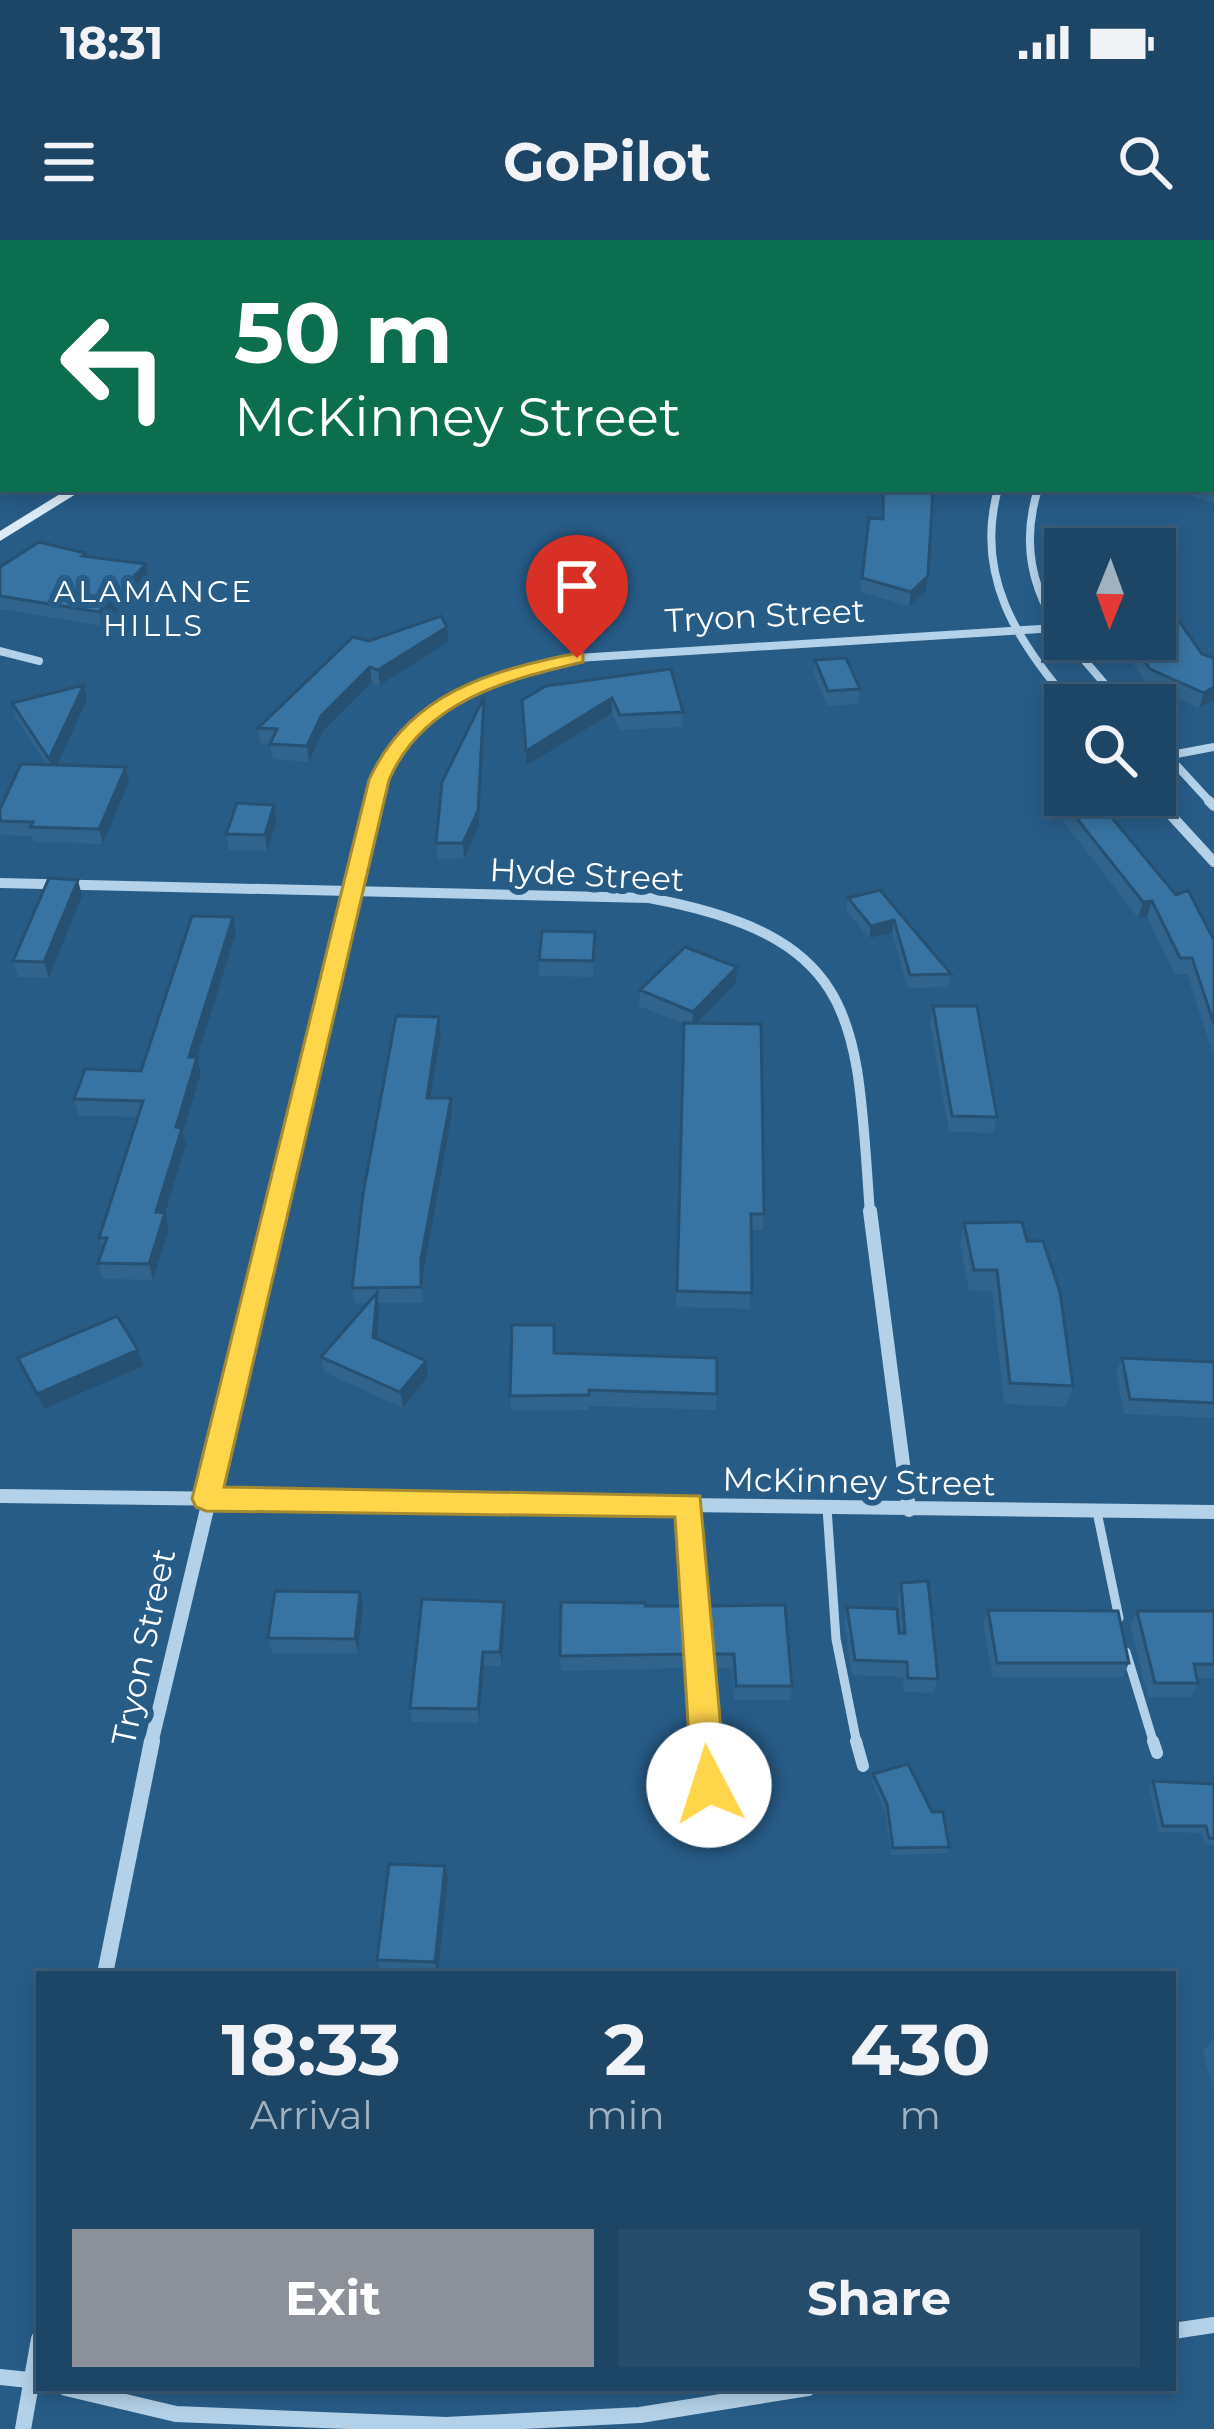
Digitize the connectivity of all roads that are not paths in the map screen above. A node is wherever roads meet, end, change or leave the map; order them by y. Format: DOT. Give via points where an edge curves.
graph roads {
  1 [pos="72,492"];
  2 [pos="997,492"];
  3 [pos="1037,492"];
  4 [pos="0,537"];
  5 [pos="1044,599"];
  6 [pos="1013,631"];
  7 [pos="1044,633"];
  8 [pos="0,651"];
  9 [pos="1084,660"];
  10 [pos="39,661"];
  11 [pos="1055,684"];
  12 [pos="1105,684"];
  13 [pos="1214,747"];
  14 [pos="1176,754"];
  15 [pos="1176,766"];
  16 [pos="1214,806"];
  17 [pos="1173,816"];
  18 [pos="1214,862"];
  19 [pos="0,883"];
  20 [pos="353,890"];
  21 [pos="0,1496"];
  22 [pos="206,1499"];
  23 [pos="689,1505"];
  24 [pos="827,1508"];
  25 [pos="909,1510"];
  26 [pos="1097,1511"];
  27 [pos="1214,1512"];
  28 [pos="1157,1753"];
  29 [pos="863,1766"];
  30 [pos="709,1785"];
  31 [pos="106,1971"];
  32 [pos="1214,2325"];
  33 [pos="1176,2330"];
  34 [pos="0,2377"];
  35 [pos="35,2381"];
  36 [pos="79,2391"];
  37 [pos="789,2391"];
  38 [pos="23,2429"];
  1 -- 4 [label="street"];
  2 -- 6 [label="street" via="988,539"];
  3 -- 5 [label="street" via="1028,548"];
  6 -- 7 [label="street, Tryon Street"];
  6 -- 11 [label="street"];
  6 -- 20 [label="street, Tryon Street" via="577,658 471,689 394,747"];
  8 -- 10 [label="street"];
  9 -- 12 [label="street"];
  13 -- 14 [label="street"];
  15 -- 16 [label="street"];
  17 -- 18 [label="street"];
  19 -- 20 [label="street, Hyde Street"];
  20 -- 22 [label="street, Tryon Street"];
  20 -- 25 [label="street, Hyde Street" via="688,904 773,936 824,976 850,1024"];
  21 -- 22 [label="street, McKinney Street"];
  22 -- 23 [label="street, McKinney Street"];
  22 -- 31 [label="street, Tryon Street"];
  23 -- 24 [label="street, McKinney Street"];
  23 -- 30 [label="lane"];
  24 -- 25 [label="street, McKinney Street"];
  24 -- 29 [label="lane" via="831,1610"];
  25 -- 26 [label="street, McKinney Street"];
  26 -- 27 [label="street, McKinney Street"];
  26 -- 28 [label="lane" via="1131,1674"];
  32 -- 33 [label="street"];
  34 -- 35 [label="street"];
  35 -- 38 [label="street"];
  36 -- 37 [label="street" via="176,2414 446,2425 640,2415"];
}
